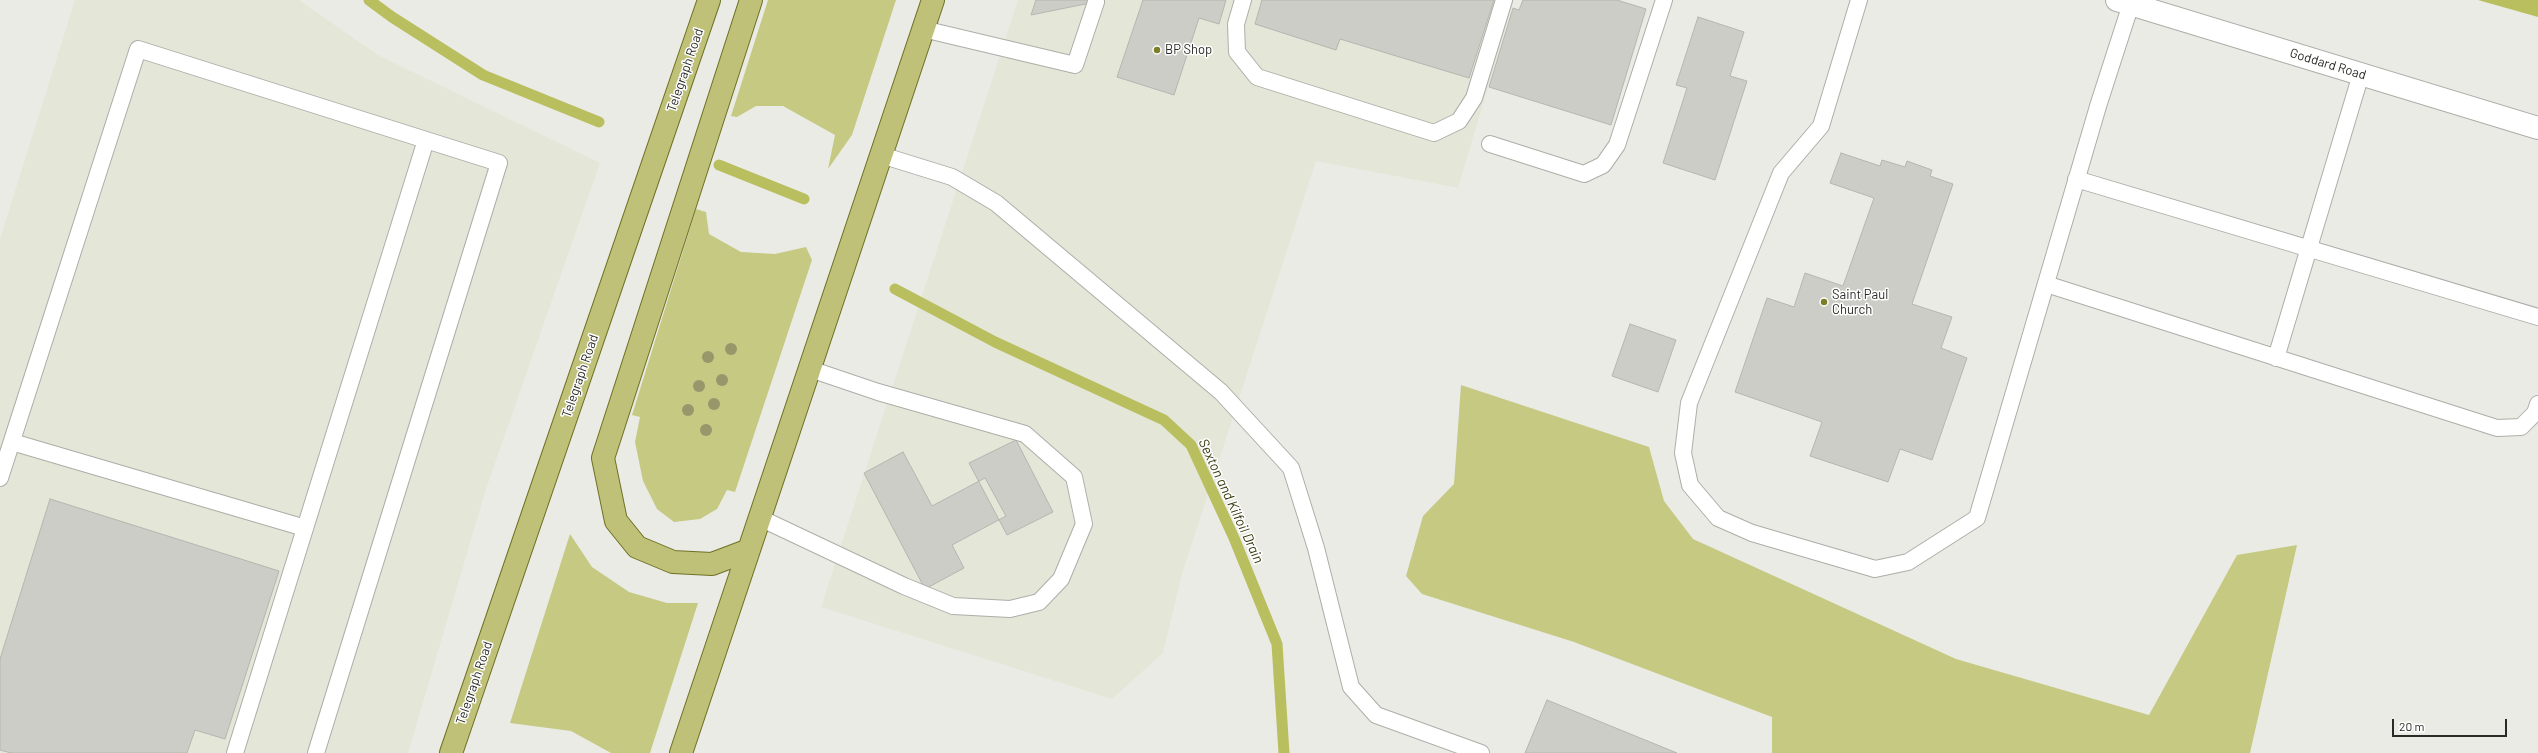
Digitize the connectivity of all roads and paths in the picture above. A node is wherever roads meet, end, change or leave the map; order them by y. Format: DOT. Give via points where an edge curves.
graph roads {
  1 [pos="709,0"];
  2 [pos="752,0"];
  3 [pos="933,0"];
  4 [pos="1243,0"];
  5 [pos="1504,0"];
  6 [pos="1664,0"];
  7 [pos="1859,0"];
  8 [pos="1096,2"];
  9 [pos="2124,2"];
  10 [pos="923,29"];
  11 [pos="2361,74"];
  12 [pos="2538,128"];
  13 [pos="426,140"];
  14 [pos="1490,144"];
  15 [pos="881,154"];
  16 [pos="2076,179"];
  17 [pos="2309,249"];
  18 [pos="2046,284"];
  19 [pos="2538,318"];
  20 [pos="2276,358"];
  21 [pos="810,369"];
  22 [pos="2538,404"];
  23 [pos="12,442"];
  24 [pos="0,478"];
  25 [pos="760,518"];
  26 [pos="305,528"];
  27 [pos="749,550"];
  28 [pos="235,753"];
  29 [pos="316,753"];
  30 [pos="451,753"];
  31 [pos="681,753"];
  32 [pos="1481,753"];
  1 -- 30 [label="main road, Telegraph Road"];
  2 -- 27 [label="main road" via="603,458 616,521 637,547 673,562 712,564"];
  3 -- 10 [label="main road"];
  4 -- 5 [label="lane" via="1236,24 1237,52 1257,78 1434,133 1459,121 1474,98"];
  6 -- 14 [label="lane" via="1617,145 1603,165 1584,174"];
  7 -- 18 [label="lane" via="1821,126 1781,173 1689,403 1683,453 1690,485 1718,518 1752,533 1875,569 1908,562 1977,518"];
  8 -- 10 [label="lane" via="1075,65"];
  9 -- 11 [label="main road, Goddard Road"];
  9 -- 16 [label="lane"];
  10 -- 15 [label="main road"];
  11 -- 12 [label="main road, Goddard Road"];
  11 -- 17 [label="lane"];
  13 -- 23 [label="lane" via="138,48"];
  13 -- 26 [label="lane"];
  13 -- 29 [label="lane" via="499,163"];
  15 -- 21 [label="main road"];
  15 -- 32 [label="lane" via="952,177 996,203 1221,392 1291,468 1316,548 1351,687 1376,715"];
  16 -- 17 [label="lane"];
  16 -- 18 [label="lane"];
  17 -- 19 [label="lane"];
  17 -- 20 [label="lane"];
  18 -- 20 [label="lane"];
  20 -- 22 [label="lane" via="2497,428 2521,427 2535,413"];
  21 -- 25 [label="main road"];
  21 -- 25 [label="lane" via="878,392 1025,434 1074,477 1084,524 1061,579 1038,602 1010,609 953,606 904,586"];
  23 -- 24 [label="lane"];
  23 -- 26 [label="lane"];
  25 -- 27 [label="main road"];
  26 -- 28 [label="lane"];
  27 -- 31 [label="main road"];
}
